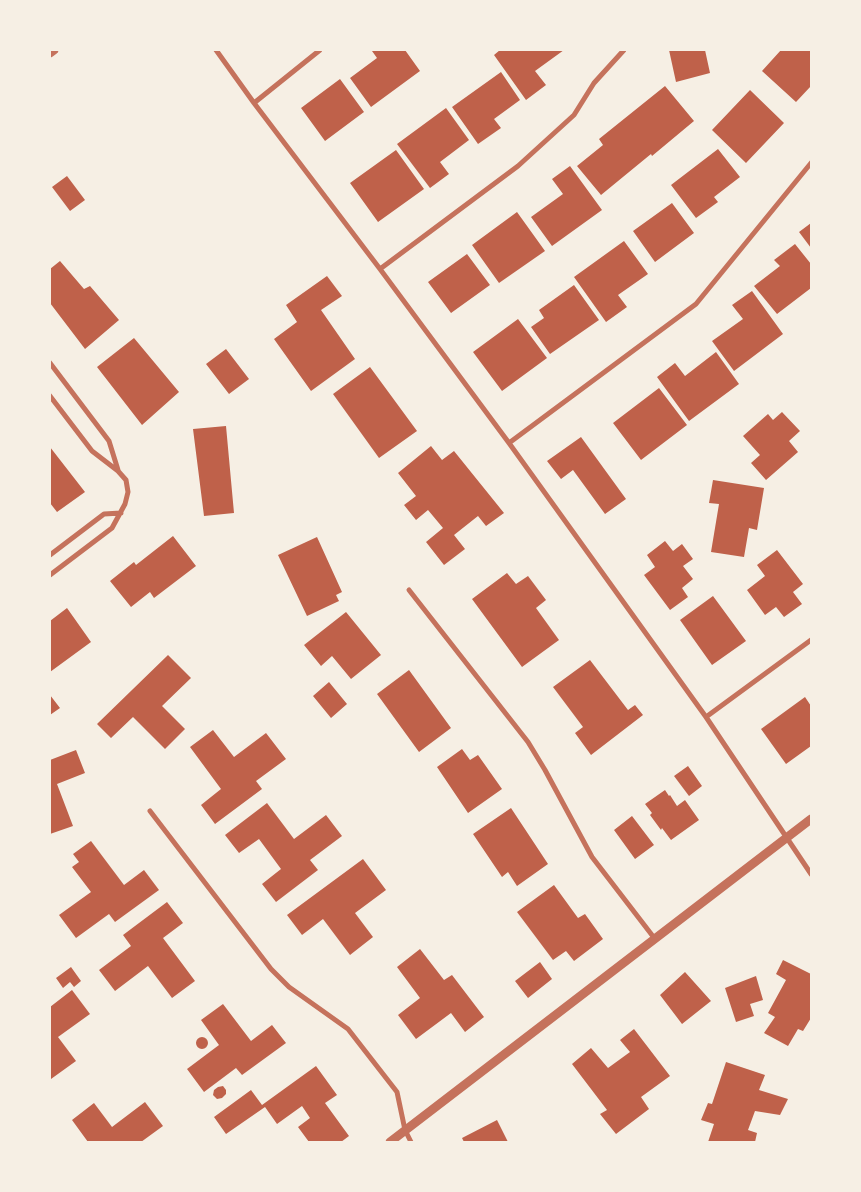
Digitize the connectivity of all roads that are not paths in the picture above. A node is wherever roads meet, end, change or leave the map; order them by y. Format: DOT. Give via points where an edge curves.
graph roads {
  1 [pos="54,50"];
  2 [pos="216,50"];
  3 [pos="320,50"];
  4 [pos="624,50"];
  5 [pos="50,53"];
  6 [pos="254,103"];
  7 [pos="811,163"];
  8 [pos="380,269"];
  9 [pos="50,363"];
  10 [pos="50,396"];
  11 [pos="509,443"];
  12 [pos="118,470"];
  13 [pos="121,513"];
  14 [pos="50,555"];
  15 [pos="50,575"];
  16 [pos="409,590"];
  17 [pos="811,640"];
  18 [pos="706,717"];
  19 [pos="150,811"];
  20 [pos="811,819"];
  21 [pos="786,838"];
  22 [pos="811,874"];
  23 [pos="655,938"];
  24 [pos="405,1130"];
  25 [pos="390,1142"];
  26 [pos="411,1142"];
  1 -- 5 [label="street"];
  2 -- 6 [label="street"];
  3 -- 6 [label="street"];
  4 -- 8 [label="street" via="594,83 574,115 518,166"];
  6 -- 8 [label="street"];
  7 -- 11 [label="street" via="696,304"];
  8 -- 11 [label="street"];
  9 -- 12 [label="street" via="109,441"];
  10 -- 12 [label="street" via="92,451"];
  11 -- 18 [label="street"];
  12 -- 13 [label="street" via="126,480 128,492"];
  13 -- 14 [label="street" via="104,514"];
  13 -- 15 [label="street" via="112,528"];
  16 -- 23 [label="street" via="528,742 592,856"];
  17 -- 18 [label="street"];
  18 -- 21 [label="street"];
  19 -- 24 [label="street" via="271,969 290,987 348,1029 397,1092"];
  20 -- 21 [label="street"];
  21 -- 22 [label="street"];
  21 -- 23 [label="street"];
  23 -- 24 [label="street"];
  24 -- 25 [label="street"];
  24 -- 26 [label="street"];
}
